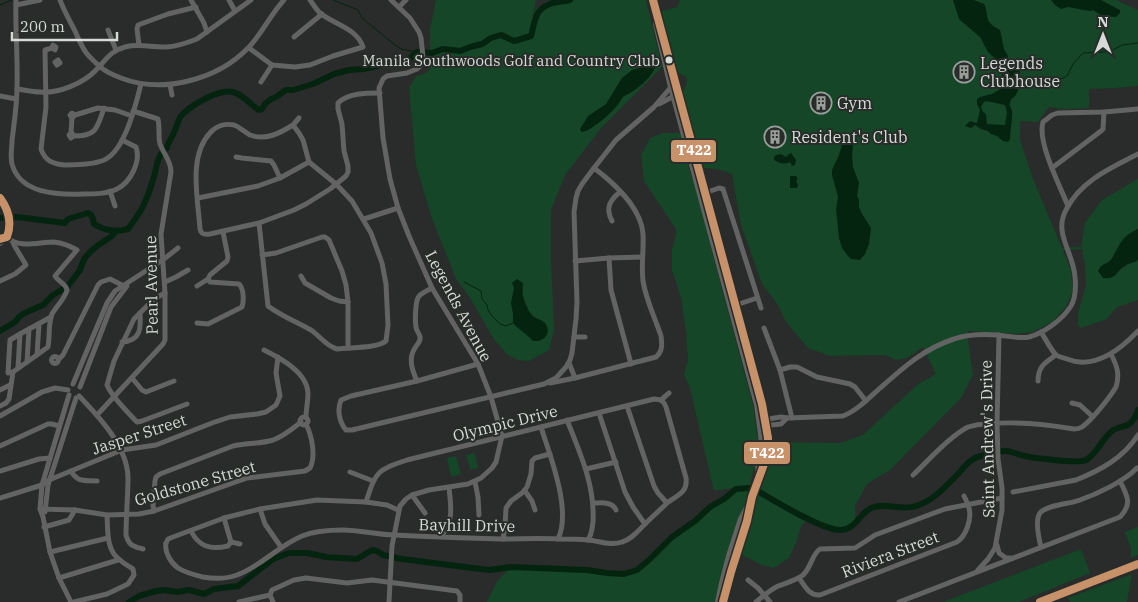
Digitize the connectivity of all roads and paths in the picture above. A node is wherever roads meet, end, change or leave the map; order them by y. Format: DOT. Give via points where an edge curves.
graph roads {
  1 [pos="40,0"];
  2 [pos="60,0"];
  3 [pos="191,0"];
  4 [pos="229,0"];
  5 [pos="251,0"];
  6 [pos="284,0"];
  7 [pos="310,0"];
  8 [pos="391,0"];
  9 [pos="406,0"];
  10 [pos="652,0"];
  11 [pos="16,3"];
  12 [pos="196,7"];
  13 [pos="399,7"];
  14 [pos="235,11"];
  15 [pos="322,14"];
  16 [pos="108,30"];
  17 [pos="207,32"];
  18 [pos="294,37"];
  19 [pos="139,45"];
  20 [pos="249,48"];
  21 [pos="116,50"];
  22 [pos="45,65"];
  23 [pos="272,65"];
  24 [pos="99,67"];
  25 [pos="261,82"];
  26 [pos="141,84"];
  27 [pos="170,85"];
  28 [pos="674,86"];
  29 [pos="17,90"];
  30 [pos="45,92"];
  31 [pos="380,93"];
  32 [pos="172,95"];
  33 [pos="677,95"];
  34 [pos="0,96"];
  35 [pos="16,99"];
  36 [pos="654,107"];
  37 [pos="104,108"];
  38 [pos="1138,109"];
  39 [pos="1104,112"];
  40 [pos="133,114"];
  41 [pos="299,118"];
  42 [pos="293,124"];
  43 [pos="122,140"];
  44 [pos="1138,154"];
  45 [pos="236,157"];
  46 [pos="309,162"];
  47 [pos="594,168"];
  48 [pos="1052,168"];
  49 [pos="280,178"];
  50 [pos="336,184"];
  51 [pos="110,191"];
  52 [pos="620,192"];
  53 [pos="703,194"];
  54 [pos="0,198"];
  55 [pos="198,198"];
  56 [pos="115,206"];
  57 [pos="1068,206"];
  58 [pos="398,208"];
  59 [pos="364,219"];
  60 [pos="612,221"];
  61 [pos="259,223"];
  62 [pos="223,232"];
  63 [pos="3,238"];
  64 [pos="13,242"];
  65 [pos="0,244"];
  66 [pos="178,248"];
  67 [pos="262,256"];
  68 [pos="642,257"];
  69 [pos="609,258"];
  70 [pos="164,259"];
  71 [pos="575,261"];
  72 [pos="188,270"];
  73 [pos="301,276"];
  74 [pos="208,279"];
  75 [pos="0,281"];
  76 [pos="165,282"];
  77 [pos="125,286"];
  78 [pos="198,286"];
  79 [pos="432,288"];
  80 [pos="165,293"];
  81 [pos="756,298"];
  82 [pos="348,302"];
  83 [pos="733,306"];
  84 [pos="760,308"];
  85 [pos="140,313"];
  86 [pos="51,317"];
  87 [pos="197,323"];
  88 [pos="39,324"];
  89 [pos="764,328"];
  90 [pos="29,329"];
  91 [pos="1138,331"];
  92 [pos="1041,332"];
  93 [pos="20,334"];
  94 [pos="999,335"];
  95 [pos="574,337"];
  96 [pos="585,337"];
  97 [pos="122,342"];
  98 [pos="348,348"];
  99 [pos="264,350"];
  100 [pos="1111,354"];
  101 [pos="37,355"];
  102 [pos="1056,355"];
  103 [pos="278,357"];
  104 [pos="58,360"];
  105 [pos="27,362"];
  106 [pos="569,363"];
  107 [pos="478,364"];
  108 [pos="631,364"];
  109 [pos="18,368"];
  110 [pos="780,370"];
  111 [pos="13,372"];
  112 [pos="132,378"];
  113 [pos="575,378"];
  114 [pos="174,381"];
  115 [pos="417,381"];
  116 [pos="1038,381"];
  117 [pos="72,384"];
  118 [pos="544,384"];
  119 [pos="10,385"];
  120 [pos="80,387"];
  121 [pos="0,390"];
  122 [pos="68,392"];
  123 [pos="668,393"];
  124 [pos="115,396"];
  125 [pos="77,397"];
  126 [pos="491,397"];
  127 [pos="661,400"];
  128 [pos="866,401"];
  129 [pos="1072,403"];
  130 [pos="187,404"];
  131 [pos="0,406"];
  132 [pos="627,406"];
  133 [pos="599,413"];
  134 [pos="98,415"];
  135 [pos="0,416"];
  136 [pos="1092,416"];
  137 [pos="789,418"];
  138 [pos="567,420"];
  139 [pos="303,423"];
  140 [pos="763,423"];
  141 [pos="997,423"];
  142 [pos="60,426"];
  143 [pos="541,427"];
  144 [pos="502,436"];
  145 [pos="1138,436"];
  146 [pos="0,446"];
  147 [pos="122,450"];
  148 [pos="550,454"];
  149 [pos="50,458"];
  150 [pos="616,462"];
  151 [pos="1137,468"];
  152 [pos="586,469"];
  153 [pos="0,471"];
  154 [pos="71,471"];
  155 [pos="350,472"];
  156 [pos="913,475"];
  157 [pos="49,480"];
  158 [pos="97,481"];
  159 [pos="373,481"];
  160 [pos="1120,481"];
  161 [pos="475,482"];
  162 [pos="42,485"];
  163 [pos="449,488"];
  164 [pos="525,491"];
  165 [pos="1014,492"];
  166 [pos="412,495"];
  167 [pos="964,496"];
  168 [pos="0,498"];
  169 [pos="1002,498"];
  170 [pos="751,500"];
  171 [pos="366,502"];
  172 [pos="593,503"];
  173 [pos="667,503"];
  174 [pos="967,504"];
  175 [pos="42,509"];
  176 [pos="260,509"];
  177 [pos="74,510"];
  178 [pos="154,510"];
  179 [pos="398,510"];
  180 [pos="535,510"];
  181 [pos="616,510"];
  182 [pos="425,513"];
  183 [pos="126,514"];
  184 [pos="107,515"];
  185 [pos="479,515"];
  186 [pos="224,518"];
  187 [pos="645,524"];
  188 [pos="44,527"];
  189 [pos="191,531"];
  190 [pos="394,536"];
  191 [pos="441,536"];
  192 [pos="108,538"];
  193 [pos="558,538"];
  194 [pos="503,539"];
  195 [pos="588,540"];
  196 [pos="231,542"];
  197 [pos="997,543"];
  198 [pos="240,544"];
  199 [pos="281,547"];
  200 [pos="1040,547"];
  201 [pos="143,549"];
  202 [pos="50,552"];
  203 [pos="1011,558"];
  204 [pos="118,560"];
  205 [pos="1138,564"];
  206 [pos="976,572"];
  207 [pos="60,578"];
  208 [pos="800,578"];
  209 [pos="748,580"];
  210 [pos="389,582"];
  211 [pos="764,594"];
  212 [pos="270,595"];
  213 [pos="72,602"];
  214 [pos="239,602"];
  215 [pos="273,602"];
  216 [pos="389,602"];
  217 [pos="460,602"];
  218 [pos="718,602"];
  219 [pos="723,602"];
  220 [pos="756,602"];
  221 [pos="770,602"];
  222 [pos="899,602"];
  223 [pos="1040,602"];
  1 -- 11 [label="street"];
  2 -- 24 [label="street" via="86,52"];
  3 -- 12 [label="street"];
  4 -- 14 [label="street"];
  5 -- 14 [label="street"];
  6 -- 20 [label="street"];
  7 -- 15 [label="street"];
  8 -- 13 [label="street"];
  9 -- 13 [label="street"];
  10 -- 28 [label="main road"];
  10 -- 28 [label="main road"];
  11 -- 29 [label="street"];
  12 -- 17 [label="street"];
  12 -- 19 [label="street" via="138,25"];
  13 -- 31 [label="street" via="419,32 423,57 417,69 384,79"];
  14 -- 17 [label="street"];
  15 -- 18 [label="street"];
  15 -- 23 [label="street" via="352,32 366,47 295,67"];
  16 -- 21 [label="street"];
  17 -- 19 [label="street" via="179,46"];
  19 -- 21 [label="street"];
  20 -- 23 [label="street"];
  20 -- 27 [label="street" via="218,70"];
  21 -- 24 [label="street"];
  22 -- 22 [label="street" via="45,50 53,49 57,54 56,62"];
  22 -- 30 [label="street"];
  23 -- 25 [label="street"];
  24 -- 26 [label="street"];
  24 -- 30 [label="street" via="75,84"];
  26 -- 27 [label="street"];
  26 -- 40 [label="street"];
  27 -- 32 [label="street"];
  28 -- 33 [label="main road"];
  28 -- 36 [label="street"];
  29 -- 30 [label="street"];
  29 -- 35 [label="street"];
  30 -- 43 [label="street" via="41,149 46,159 66,165 102,161 113,154"];
  31 -- 50 [label="street" via="357,95 338,103 348,169 346,176"];
  31 -- 58 [label="street, Legends Avenue" via="382,138"];
  33 -- 36 [label="street"];
  33 -- 53 [label="main road"];
  34 -- 35 [label="street"];
  35 -- 51 [label="street" via="12,163 21,179 44,192 98,194"];
  36 -- 47 [label="street" via="616,140"];
  37 -- 37 [label="street" via="95,131 88,135 72,134 73,117"];
  37 -- 40 [label="street"];
  38 -- 39 [label="street"];
  39 -- 48 [label="street" via="1101,131"];
  39 -- 48 [label="street" via="1058,113 1046,118 1042,130"];
  40 -- 43 [label="street"];
  40 -- 70 [label="street, Pearl Avenue" via="158,119 160,145 169,160 171,172 161,234"];
  41 -- 42 [label="street"];
  42 -- 46 [label="street" via="303,140"];
  42 -- 55 [label="street" via="266,137 256,137 234,125 214,129 205,138 198,154"];
  43 -- 51 [label="street" via="136,147 137,157 125,183"];
  44 -- 57 [label="street" via="1092,180"];
  45 -- 49 [label="street" via="271,161"];
  46 -- 49 [label="street"];
  46 -- 50 [label="street"];
  47 -- 52 [label="street"];
  47 -- 71 [label="street" via="576,198"];
  48 -- 57 [label="street"];
  49 -- 55 [label="street" via="258,186"];
  50 -- 59 [label="street"];
  50 -- 61 [label="street" via="300,207"];
  51 -- 56 [label="street"];
  52 -- 60 [label="street" via="610,205 608,213"];
  52 -- 68 [label="street" via="640,223"];
  53 -- 81 [label="street" via="722,189"];
  53 -- 83 [label="main road"];
  54 -- 63 [label="main road" via="7,208 10,229"];
  55 -- 62 [label="street" via="202,236"];
  57 -- 92 [label="street" via="1061,226 1075,273 1075,296 1062,317"];
  58 -- 59 [label="street"];
  58 -- 79 [label="street, Legends Avenue"];
  59 -- 98 [label="street" via="384,273 387,338 379,345"];
  61 -- 62 [label="street"];
  61 -- 67 [label="street"];
  62 -- 74 [label="street" via="227,261"];
  63 -- 64 [label="street"];
  63 -- 65 [label="main road" via="5,241"];
  64 -- 75 [label="street" via="26,265"];
  64 -- 86 [label="street" via="56,242 77,250 55,278 67,290"];
  66 -- 70 [label="street"];
  67 -- 82 [label="street" via="322,237 328,238 342,271"];
  67 -- 98 [label="street" via="268,306 312,331 333,348"];
  68 -- 69 [label="street"];
  68 -- 108 [label="street" via="644,283 661,336 662,351 656,357"];
  69 -- 71 [label="street"];
  69 -- 108 [label="street" via="611,290"];
  70 -- 76 [label="street, Pearl Avenue"];
  70 -- 77 [label="street"];
  71 -- 95 [label="street" via="577,302"];
  72 -- 76 [label="street"];
  73 -- 82 [label="street" via="305,283 331,298"];
  74 -- 78 [label="street"];
  74 -- 87 [label="street" via="210,282 239,284 244,303 242,308 208,324"];
  76 -- 80 [label="street, Pearl Avenue"];
  77 -- 104 [label="street" via="110,279 98,285"];
  77 -- 117 [label="street" via="115,291 107,303"];
  77 -- 120 [label="street" via="111,307"];
  79 -- 107 [label="street, Legends Avenue"];
  79 -- 115 [label="street" via="416,303 416,329 420,339 411,365"];
  80 -- 85 [label="street"];
  80 -- 112 [label="street, Pearl Avenue" via="165,340"];
  81 -- 83 [label="street"];
  81 -- 84 [label="street"];
  82 -- 98 [label="street"];
  83 -- 140 [label="main road" via="762,404"];
  85 -- 97 [label="street"];
  85 -- 97 [label="street" via="139,332 131,341"];
  86 -- 88 [label="street"];
  86 -- 101 [label="street" via="48,347"];
  88 -- 90 [label="street"];
  88 -- 101 [label="street"];
  89 -- 110 [label="street"];
  90 -- 93 [label="street"];
  90 -- 105 [label="street"];
  91 -- 100 [label="street"];
  92 -- 94 [label="street" via="1021,338"];
  92 -- 102 [label="street"];
  93 -- 109 [label="street"];
  93 -- 111 [label="street" via="10,340 8,374"];
  94 -- 128 [label="street" via="962,336 939,344 917,357"];
  94 -- 141 [label="street, Saint Andrew's Drive"];
  95 -- 96 [label="street"];
  95 -- 106 [label="street"];
  97 -- 124 [label="street" via="107,382"];
  99 -- 103 [label="street"];
  100 -- 102 [label="street" via="1085,363"];
  100 -- 136 [label="street" via="1118,370 1118,381 1113,392"];
  101 -- 105 [label="street"];
  102 -- 116 [label="street" via="1042,365"];
  103 -- 139 [label="street" via="302,376 306,384 308,393 306,417 301,419"];
  103 -- 147 [label="street, Jasper Street" via="276,373 280,396 276,405 266,412 230,417 156,445"];
  105 -- 109 [label="street"];
  106 -- 113 [label="street"];
  106 -- 118 [label="street" via="556,378"];
  107 -- 115 [label="street"];
  107 -- 126 [label="street, Legends Avenue"];
  108 -- 113 [label="street"];
  109 -- 111 [label="street"];
  110 -- 128 [label="street" via="797,367 817,377 850,384"];
  110 -- 137 [label="street"];
  111 -- 119 [label="street"];
  112 -- 114 [label="street" via="146,392"];
  112 -- 124 [label="street, Pearl Avenue"];
  113 -- 118 [label="street"];
  115 -- 126 [label="street" via="340,397 338,409 345,432"];
  117 -- 120 [label="street"];
  117 -- 122 [label="street"];
  118 -- 126 [label="street"];
  119 -- 121 [label="street"];
  119 -- 131 [label="street" via="9,399"];
  120 -- 125 [label="street"];
  122 -- 125 [label="street"];
  122 -- 135 [label="street" via="55,388 42,392"];
  122 -- 142 [label="street"];
  123 -- 127 [label="street"];
  124 -- 130 [label="street" via="137,422"];
  124 -- 134 [label="street, Pearl Avenue"];
  125 -- 134 [label="street"];
  125 -- 157 [label="street"];
  126 -- 144 [label="street, Legends Avenue"];
  127 -- 132 [label="street, Olympic Drive"];
  127 -- 173 [label="street, Bayhill Drive" via="666,407 686,482 686,489"];
  128 -- 137 [label="street" via="843,416"];
  129 -- 136 [label="street" via="1080,405"];
  132 -- 133 [label="street, Olympic Drive"];
  132 -- 173 [label="street" via="654,486"];
  133 -- 138 [label="street, Olympic Drive"];
  133 -- 150 [label="street"];
  134 -- 147 [label="street"];
  136 -- 141 [label="street" via="1079,429"];
  137 -- 140 [label="street" via="781,424"];
  138 -- 143 [label="street, Olympic Drive"];
  138 -- 152 [label="street"];
  139 -- 178 [label="street" via="272,440 233,446 160,474 155,481"];
  139 -- 178 [label="street, Goldstone Street" via="312,438 313,463 305,471 247,478"];
  140 -- 170 [label="main road" via="767,456"];
  141 -- 156 [label="street" via="970,424"];
  141 -- 169 [label="street, Saint Andrew's Drive"];
  142 -- 146 [label="street" via="48,424"];
  142 -- 149 [label="street"];
  143 -- 144 [label="street, Olympic Drive"];
  143 -- 148 [label="street"];
  144 -- 159 [label="street, Olympic Drive" via="389,466"];
  144 -- 161 [label="street" via="496,462"];
  145 -- 165 [label="street" via="1118,458 1085,477"];
  147 -- 154 [label="street, Jasper Street"];
  147 -- 183 [label="street" via="128,475"];
  148 -- 164 [label="street" via="531,458 529,483"];
  148 -- 193 [label="street" via="562,507"];
  149 -- 153 [label="street"];
  149 -- 162 [label="street"];
  150 -- 152 [label="street"];
  150 -- 187 [label="street" via="629,500"];
  151 -- 160 [label="street"];
  152 -- 172 [label="street"];
  154 -- 157 [label="street, Jasper Street"];
  154 -- 158 [label="street" via="78,480"];
  155 -- 159 [label="street"];
  157 -- 162 [label="street, Jasper Street"];
  157 -- 175 [label="street"];
  159 -- 171 [label="street"];
  160 -- 200 [label="street" via="1079,501 1040,510"];
  160 -- 200 [label="street" via="1128,504 1120,517"];
  161 -- 163 [label="street"];
  161 -- 185 [label="street"];
  162 -- 168 [label="street, Jasper Street"];
  162 -- 175 [label="street"];
  163 -- 166 [label="street"];
  163 -- 191 [label="street" via="449,524"];
  164 -- 180 [label="street"];
  164 -- 194 [label="street" via="506,508"];
  166 -- 179 [label="street"];
  166 -- 182 [label="street"];
  167 -- 174 [label="street"];
  169 -- 174 [label="street"];
  169 -- 197 [label="street, Saint Andrew's Drive"];
  170 -- 218 [label="main road" via="729,556"];
  170 -- 219 [label="main road"];
  171 -- 176 [label="street" via="317,500"];
  171 -- 179 [label="street"];
  172 -- 181 [label="street" via="611,504"];
  172 -- 195 [label="street" via="592,532"];
  173 -- 187 [label="street, Bayhill Drive"];
  174 -- 208 [label="street" via="875,534 855,548 815,549 809,567"];
  174 -- 208 [label="street, Riviera Street" via="970,512 966,531 957,542 816,597"];
  175 -- 177 [label="street, Goldstone Street"];
  175 -- 188 [label="street"];
  176 -- 186 [label="street"];
  176 -- 199 [label="street" via="265,524"];
  177 -- 184 [label="street, Goldstone Street"];
  177 -- 188 [label="street" via="69,520"];
  178 -- 183 [label="street, Goldstone Street"];
  179 -- 190 [label="street"];
  183 -- 184 [label="street, Goldstone Street"];
  183 -- 201 [label="street" via="128,541"];
  184 -- 192 [label="street"];
  186 -- 189 [label="street"];
  186 -- 196 [label="street"];
  187 -- 195 [label="street, Bayhill Drive" via="621,543"];
  188 -- 202 [label="street"];
  189 -- 196 [label="street" via="198,542 206,546 225,547"];
  189 -- 199 [label="street, Bayhill Drive" via="163,542 171,561 194,575 216,578 238,575"];
  190 -- 191 [label="street, Bayhill Drive"];
  190 -- 199 [label="street, Bayhill Drive" via="344,530 315,532"];
  190 -- 210 [label="street"];
  191 -- 194 [label="street, Bayhill Drive"];
  192 -- 202 [label="street"];
  192 -- 204 [label="street"];
  193 -- 194 [label="street, Bayhill Drive"];
  193 -- 195 [label="street, Bayhill Drive"];
  196 -- 198 [label="street"];
  197 -- 203 [label="street" via="1000,553"];
  197 -- 206 [label="street, Saint Andrew's Drive"];
  200 -- 203 [label="street"];
  202 -- 207 [label="street"];
  203 -- 206 [label="street"];
  204 -- 207 [label="street"];
  204 -- 213 [label="street" via="133,569 134,575 128,584 107,594"];
  205 -- 223 [label="highway"];
  206 -- 222 [label="street, Saint Andrew's Drive"];
  207 -- 213 [label="street"];
  208 -- 211 [label="street"];
  209 -- 211 [label="street"];
  210 -- 212 [label="street" via="300,579 272,590"];
  210 -- 216 [label="street"];
  210 -- 217 [label="street" via="456,591 463,593"];
  211 -- 220 [label="street"];
  211 -- 221 [label="street"];
  212 -- 214 [label="street"];
  212 -- 215 [label="street"];
}
